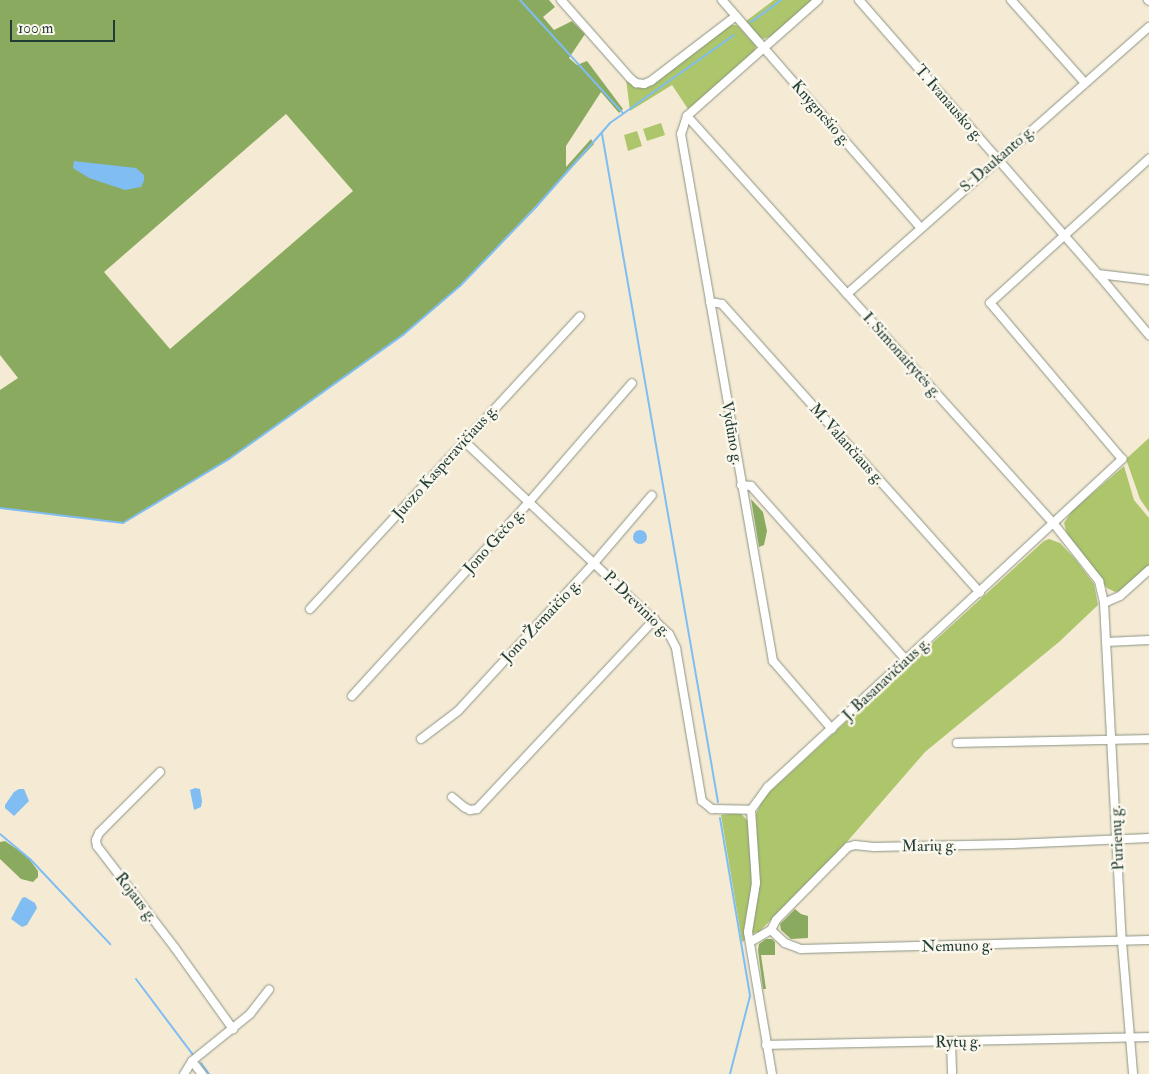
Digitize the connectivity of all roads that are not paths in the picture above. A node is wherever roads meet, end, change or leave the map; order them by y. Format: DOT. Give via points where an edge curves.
graph roads {
  1 [pos="561,0"];
  2 [pos="722,0"];
  3 [pos="818,0"];
  4 [pos="859,0"];
  5 [pos="1011,0"];
  6 [pos="736,16"];
  7 [pos="1149,26"];
  8 [pos="764,48"];
  9 [pos="1085,83"];
  10 [pos="687,116"];
  11 [pos="998,159"];
  12 [pos="1149,159"];
  13 [pos="920,227"];
  14 [pos="1064,235"];
  15 [pos="1098,274"];
  16 [pos="1149,280"];
  17 [pos="847,294"];
  18 [pos="710,302"];
  19 [pos="580,316"];
  20 [pos="1149,335"];
  21 [pos="632,383"];
  22 [pos="464,441"];
  23 [pos="741,485"];
  24 [pos="652,495"];
  25 [pos="529,502"];
  26 [pos="1054,524"];
  27 [pos="594,563"];
  28 [pos="1149,570"];
  29 [pos="980,593"];
  30 [pos="1104,602"];
  31 [pos="310,609"];
  32 [pos="655,619"];
  33 [pos="1149,640"];
  34 [pos="1106,642"];
  35 [pos="906,660"];
  36 [pos="352,696"];
  37 [pos="832,729"];
  38 [pos="1149,739"];
  39 [pos="421,740"];
  40 [pos="1112,741"];
  41 [pos="956,743"];
  42 [pos="160,772"];
  43 [pos="452,797"];
  44 [pos="751,810"];
  45 [pos="1149,838"];
  46 [pos="1117,840"];
  47 [pos="771,930"];
  48 [pos="1149,940"];
  49 [pos="750,942"];
  50 [pos="1122,942"];
  51 [pos="269,990"];
  52 [pos="234,1029"];
  53 [pos="1149,1037"];
  54 [pos="1130,1038"];
  55 [pos="951,1042"];
  56 [pos="766,1045"];
  57 [pos="192,1061"];
  58 [pos="184,1074"];
  59 [pos="202,1074"];
  60 [pos="772,1074"];
  61 [pos="952,1074"];
  62 [pos="1133,1074"];
  1 -- 6 [label="street" via="630,78 644,84"];
  2 -- 6 [label="street, Knygnešio g."];
  3 -- 8 [label="street"];
  4 -- 11 [label="street, T. Ivanausko g."];
  5 -- 9 [label="street"];
  6 -- 8 [label="street, Knygnešio g."];
  7 -- 9 [label="street, S. Daukanto g."];
  8 -- 10 [label="street"];
  8 -- 13 [label="street, Knygnešio g."];
  9 -- 11 [label="street, S. Daukanto g."];
  10 -- 17 [label="street, I. Simonaitytės g."];
  10 -- 18 [label="street, Vydūno g." via="681,134"];
  11 -- 13 [label="street, S. Daukanto g."];
  11 -- 14 [label="street, T. Ivanausko g."];
  12 -- 14 [label="street"];
  13 -- 17 [label="street, S. Daukanto g."];
  14 -- 15 [label="street, T. Ivanausko g."];
  14 -- 26 [label="street, J. Basanavičiaus g." via="990,303 1122,459"];
  15 -- 16 [label="street"];
  15 -- 20 [label="street, T. Ivanausko g."];
  17 -- 26 [label="street, I. Simonaitytės g."];
  18 -- 23 [label="street, Vydūno g."];
  18 -- 29 [label="street, M. Valančiaus g." via="722,304"];
  19 -- 22 [label="street, Juozo Kasperavičiaus g."];
  21 -- 25 [label="street, Jono Gečo g."];
  22 -- 25 [label="street, P. Drevinio g."];
  22 -- 31 [label="street, Juozo Kasperavičiaus g."];
  23 -- 35 [label="street" via="751,486"];
  23 -- 37 [label="street, Vydūno g." via="773,661"];
  24 -- 27 [label="street, Jono Žemaičio g."];
  25 -- 27 [label="street, P. Drevinio g."];
  25 -- 36 [label="street, Jono Gečo g."];
  26 -- 29 [label="street, J. Basanavičiaus g."];
  26 -- 30 [label="street, I. Simonaitytės g." via="1098,581"];
  27 -- 32 [label="street, P. Drevinio g."];
  27 -- 39 [label="street, Jono Žemaičio g." via="458,711"];
  28 -- 30 [label="street" via="1120,596"];
  29 -- 35 [label="street, J. Basanavičiaus g."];
  30 -- 34 [label="street, Purienų g."];
  32 -- 43 [label="street" via="477,809 470,810"];
  32 -- 44 [label="street, P. Drevinio g." via="669,634 676,648 702,801 712,809"];
  33 -- 34 [label="street"];
  34 -- 40 [label="street, Purienų g."];
  35 -- 37 [label="street, J. Basanavičiaus g."];
  37 -- 44 [label="street, J. Basanavičiaus g." via="762,793"];
  38 -- 40 [label="street"];
  40 -- 41 [label="street"];
  40 -- 46 [label="street, Purienų g."];
  42 -- 52 [label="street, Rojaus g." via="99,833 97,846"];
  44 -- 49 [label="street" via="756,883 748,923"];
  45 -- 46 [label="street, Marių g."];
  46 -- 47 [label="street, Marių g." via="855,845 841,854 776,920"];
  46 -- 50 [label="street, Purienų g."];
  47 -- 49 [label="street, Marių g."];
  47 -- 50 [label="street, Nemuno g." via="785,944 801,949"];
  48 -- 50 [label="street, Nemuno g."];
  49 -- 56 [label="street"];
  50 -- 54 [label="street, Purienų g."];
  51 -- 52 [label="street"];
  52 -- 57 [label="street"];
  53 -- 54 [label="street, Rytų g."];
  54 -- 55 [label="street, Rytų g."];
  54 -- 62 [label="street, Purienų g."];
  55 -- 56 [label="street, Rytų g."];
  55 -- 61 [label="street"];
  56 -- 60 [label="street"];
  57 -- 58 [label="street"];
  57 -- 59 [label="street"];
}
